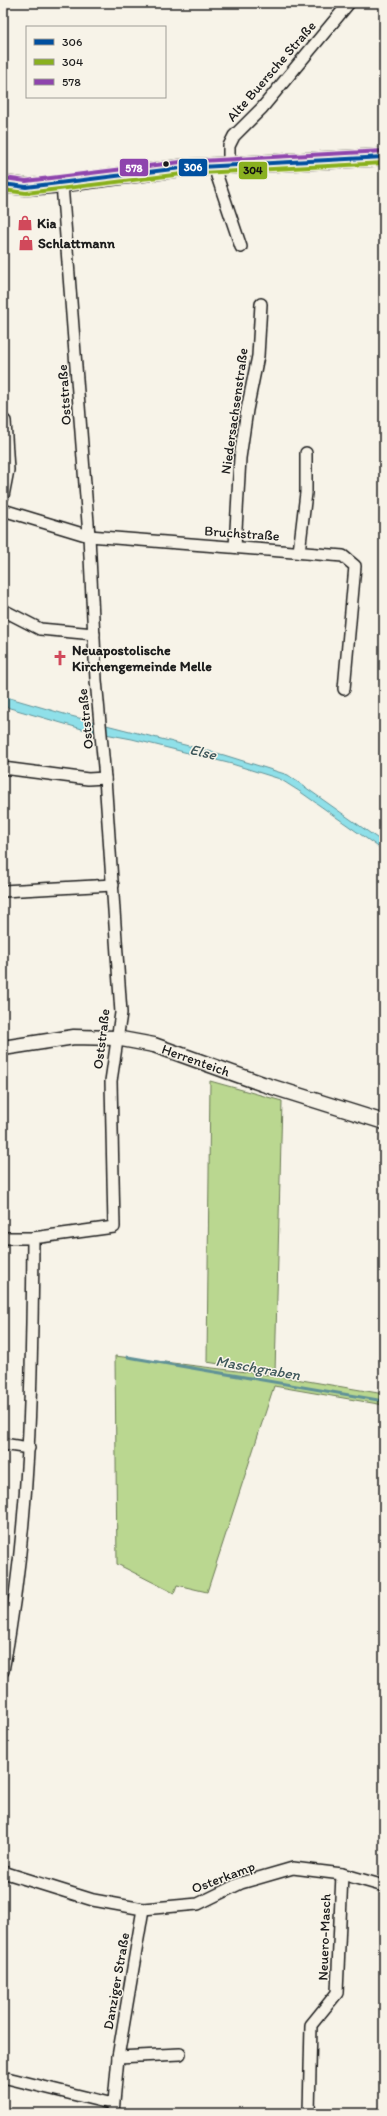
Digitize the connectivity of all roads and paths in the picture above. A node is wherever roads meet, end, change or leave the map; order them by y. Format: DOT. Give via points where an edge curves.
graph roads {
  1 [pos="349,3"];
  2 [pos="384,156"];
  3 [pos="223,165"];
  4 [pos="3,184"];
  5 [pos="62,184"];
  6 [pos="241,247"];
  7 [pos="261,304"];
  8 [pos="5,421"];
  9 [pos="306,453"];
  10 [pos="3,496"];
  11 [pos="3,510"];
  12 [pos="90,536"];
  13 [pos="236,547"];
  14 [pos="299,552"];
  15 [pos="3,610"];
  16 [pos="94,634"];
  17 [pos="344,689"];
  18 [pos="3,768"];
  19 [pos="105,778"];
  20 [pos="113,885"];
  21 [pos="3,891"];
  22 [pos="116,1038"];
  23 [pos="3,1048"];
  24 [pos="384,1122"];
  25 [pos="3,1238"];
  26 [pos="33,1238"];
  27 [pos="3,1444"];
  28 [pos="29,1448"];
  29 [pos="8,1612"];
  30 [pos="3,1671"];
  31 [pos="3,1872"];
  32 [pos="342,1874"];
  33 [pos="384,1886"];
  34 [pos="143,1910"];
  35 [pos="180,2054"];
  36 [pos="118,2057"];
  37 [pos="3,2078"];
  38 [pos="113,2108"];
  39 [pos="309,2113"];
  1 -- 3 [label="street, Alte Buersche Straße" via="262,108 234,136"];
  2 -- 3 [label="main road"];
  3 -- 5 [label="main road"];
  3 -- 6 [label="street" via="217,176"];
  4 -- 5 [label="main road"];
  5 -- 12 [label="street, Oststraße"];
  7 -- 13 [label="street, Niedersachsenstraße" via="258,356 240,458"];
  8 -- 10 [label="street" via="8,470"];
  9 -- 14 [label="street" via="306,493"];
  11 -- 12 [label="street, Bruchstraße"];
  12 -- 13 [label="street, Bruchstraße"];
  12 -- 16 [label="street, Oststraße"];
  13 -- 14 [label="street, Bruchstraße"];
  14 -- 17 [label="street, Bruchstraße" via="343,556 355,566"];
  15 -- 16 [label="street" via="40,629"];
  16 -- 19 [label="street, Oststraße"];
  18 -- 19 [label="street" via="88,779"];
  19 -- 20 [label="street, Oststraße"];
  20 -- 21 [label="street"];
  20 -- 22 [label="street, Oststraße" via="121,1013"];
  22 -- 23 [label="street, Herrenteich" via="74,1037"];
  22 -- 24 [label="street, Herrenteich" via="154,1045 263,1084"];
  22 -- 26 [label="street, Oststraße" via="111,1080 114,1227"];
  25 -- 26 [label="street"];
  26 -- 28 [label="street"];
  27 -- 28 [label="street"];
  28 -- 29 [label="street"];
  29 -- 30 [label="street"];
  31 -- 34 [label="street, Osterkamp" via="93,1900"];
  32 -- 33 [label="street, Osterkamp"];
  32 -- 34 [label="street, Osterkamp" via="293,1868 241,1883 198,1904"];
  32 -- 39 [label="street, Neuero-Masch" via="337,1992 311,2025"];
  34 -- 36 [label="street, Danziger Straße"];
  35 -- 36 [label="street"];
  36 -- 38 [label="street, Danziger Straße"];
  37 -- 38 [label="street, Danziger Straße"];
}
